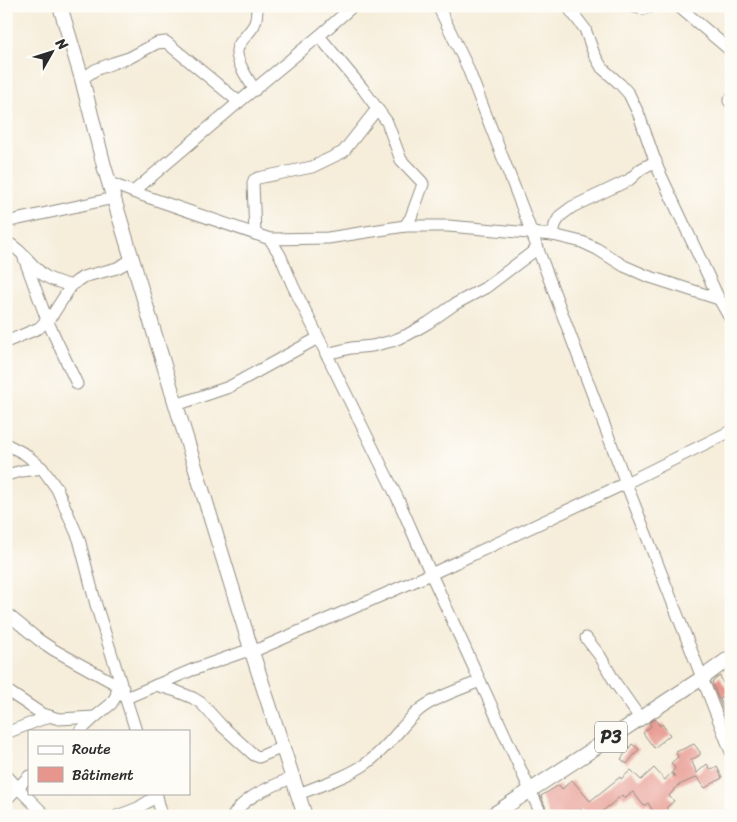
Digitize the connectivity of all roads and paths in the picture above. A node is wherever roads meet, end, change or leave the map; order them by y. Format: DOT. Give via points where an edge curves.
graph roads {
  1 [pos="60,6"];
  2 [pos="256,6"];
  3 [pos="353,6"];
  4 [pos="438,6"];
  5 [pos="567,6"];
  6 [pos="631,6"];
  7 [pos="652,6"];
  8 [pos="678,6"];
  9 [pos="319,36"];
  10 [pos="731,51"];
  11 [pos="82,79"];
  12 [pos="255,90"];
  13 [pos="239,102"];
  14 [pos="378,109"];
  15 [pos="656,162"];
  16 [pos="110,182"];
  17 [pos="133,192"];
  18 [pos="114,198"];
  19 [pos="6,222"];
  20 [pos="405,226"];
  21 [pos="532,233"];
  22 [pos="255,234"];
  23 [pos="553,235"];
  24 [pos="270,239"];
  25 [pos="6,242"];
  26 [pos="538,248"];
  27 [pos="23,255"];
  28 [pos="132,259"];
  29 [pos="72,286"];
  30 [pos="725,305"];
  31 [pos="47,320"];
  32 [pos="731,320"];
  33 [pos="318,338"];
  34 [pos="6,342"];
  35 [pos="326,354"];
  36 [pos="77,384"];
  37 [pos="176,405"];
  38 [pos="731,430"];
  39 [pos="6,444"];
  40 [pos="42,468"];
  41 [pos="6,475"];
  42 [pos="626,483"];
  43 [pos="431,574"];
  44 [pos="6,613"];
  45 [pos="586,638"];
  46 [pos="252,652"];
  47 [pos="731,657"];
  48 [pos="702,678"];
  49 [pos="480,681"];
  50 [pos="156,685"];
  51 [pos="6,690"];
  52 [pos="122,691"];
  53 [pos="50,716"];
  54 [pos="94,717"];
  55 [pos="640,718"];
  56 [pos="81,730"];
  57 [pos="136,730"];
  58 [pos="6,733"];
  59 [pos="283,747"];
  60 [pos="731,752"];
  61 [pos="6,775"];
  62 [pos="28,777"];
  63 [pos="293,777"];
  64 [pos="18,788"];
  65 [pos="530,790"];
  66 [pos="298,794"];
  67 [pos="156,795"];
  68 [pos="6,800"];
  69 [pos="46,816"];
  70 [pos="117,816"];
  71 [pos="162,816"];
  72 [pos="233,816"];
  73 [pos="305,816"];
  74 [pos="491,816"];
  75 [pos="542,816"];
  1 -- 11 [label="main road"];
  2 -- 12 [label="street" via="255,25 236,52"];
  3 -- 9 [label="street"];
  4 -- 21 [label="street" via="467,66"];
  5 -- 15 [label="street" via="585,29 602,68 629,94"];
  6 -- 7 [label="street" via="643,9"];
  8 -- 10 [label="street"];
  9 -- 12 [label="street"];
  9 -- 14 [label="street"];
  11 -- 13 [label="street" via="156,43 166,42"];
  11 -- 16 [label="main road"];
  12 -- 13 [label="street"];
  13 -- 17 [label="street"];
  14 -- 20 [label="street" via="387,122 401,160 423,184"];
  14 -- 22 [label="street" via="338,155 312,166 254,180"];
  15 -- 23 [label="street" via="629,180 572,207 560,216"];
  15 -- 30 [label="street"];
  16 -- 17 [label="street"];
  16 -- 18 [label="main road"];
  17 -- 22 [label="street"];
  18 -- 19 [label="street"];
  18 -- 28 [label="main road"];
  20 -- 21 [label="street"];
  20 -- 24 [label="street" via="328,238"];
  21 -- 23 [label="street"];
  21 -- 26 [label="street"];
  22 -- 24 [label="street"];
  23 -- 30 [label="street" via="582,242 624,266"];
  24 -- 33 [label="street"];
  25 -- 27 [label="street"];
  26 -- 35 [label="street" via="485,288 407,335 372,346"];
  26 -- 42 [label="street"];
  27 -- 29 [label="street" via="47,278"];
  27 -- 31 [label="street"];
  28 -- 29 [label="street" via="117,268 83,277"];
  28 -- 37 [label="main road"];
  29 -- 31 [label="street"];
  30 -- 32 [label="street"];
  31 -- 34 [label="street" via="39,328"];
  31 -- 36 [label="street"];
  33 -- 35 [label="street"];
  33 -- 37 [label="street" via="229,387"];
  35 -- 43 [label="street"];
  37 -- 46 [label="main road"];
  38 -- 42 [label="street"];
  39 -- 40 [label="street"];
  40 -- 41 [label="street"];
  40 -- 52 [label="street" via="57,489 79,539"];
  42 -- 43 [label="street"];
  42 -- 48 [label="street"];
  43 -- 46 [label="street"];
  43 -- 49 [label="street"];
  44 -- 52 [label="street" via="39,640"];
  45 -- 55 [label="street"];
  46 -- 50 [label="street" via="243,652"];
  46 -- 59 [label="main road"];
  47 -- 48 [label="main road, P3"];
  48 -- 55 [label="main road, P3"];
  48 -- 60 [label="street"];
  49 -- 65 [label="street"];
  49 -- 66 [label="street" via="420,709 386,747 358,769"];
  50 -- 52 [label="street"];
  50 -- 59 [label="street" via="201,703 254,755 259,757"];
  51 -- 53 [label="street"];
  52 -- 54 [label="street"];
  52 -- 57 [label="street"];
  53 -- 54 [label="street" via="59,719"];
  53 -- 58 [label="street"];
  54 -- 56 [label="street"];
  55 -- 65 [label="main road, P3"];
  59 -- 63 [label="main road"];
  61 -- 64 [label="street"];
  62 -- 64 [label="street"];
  63 -- 66 [label="main road"];
  63 -- 72 [label="street" via="254,795"];
  64 -- 68 [label="street"];
  64 -- 69 [label="street"];
  65 -- 74 [label="main road, P3"];
  65 -- 75 [label="street"];
  66 -- 73 [label="main road"];
  67 -- 70 [label="street" via="138,808"];
  67 -- 71 [label="street"];
}
